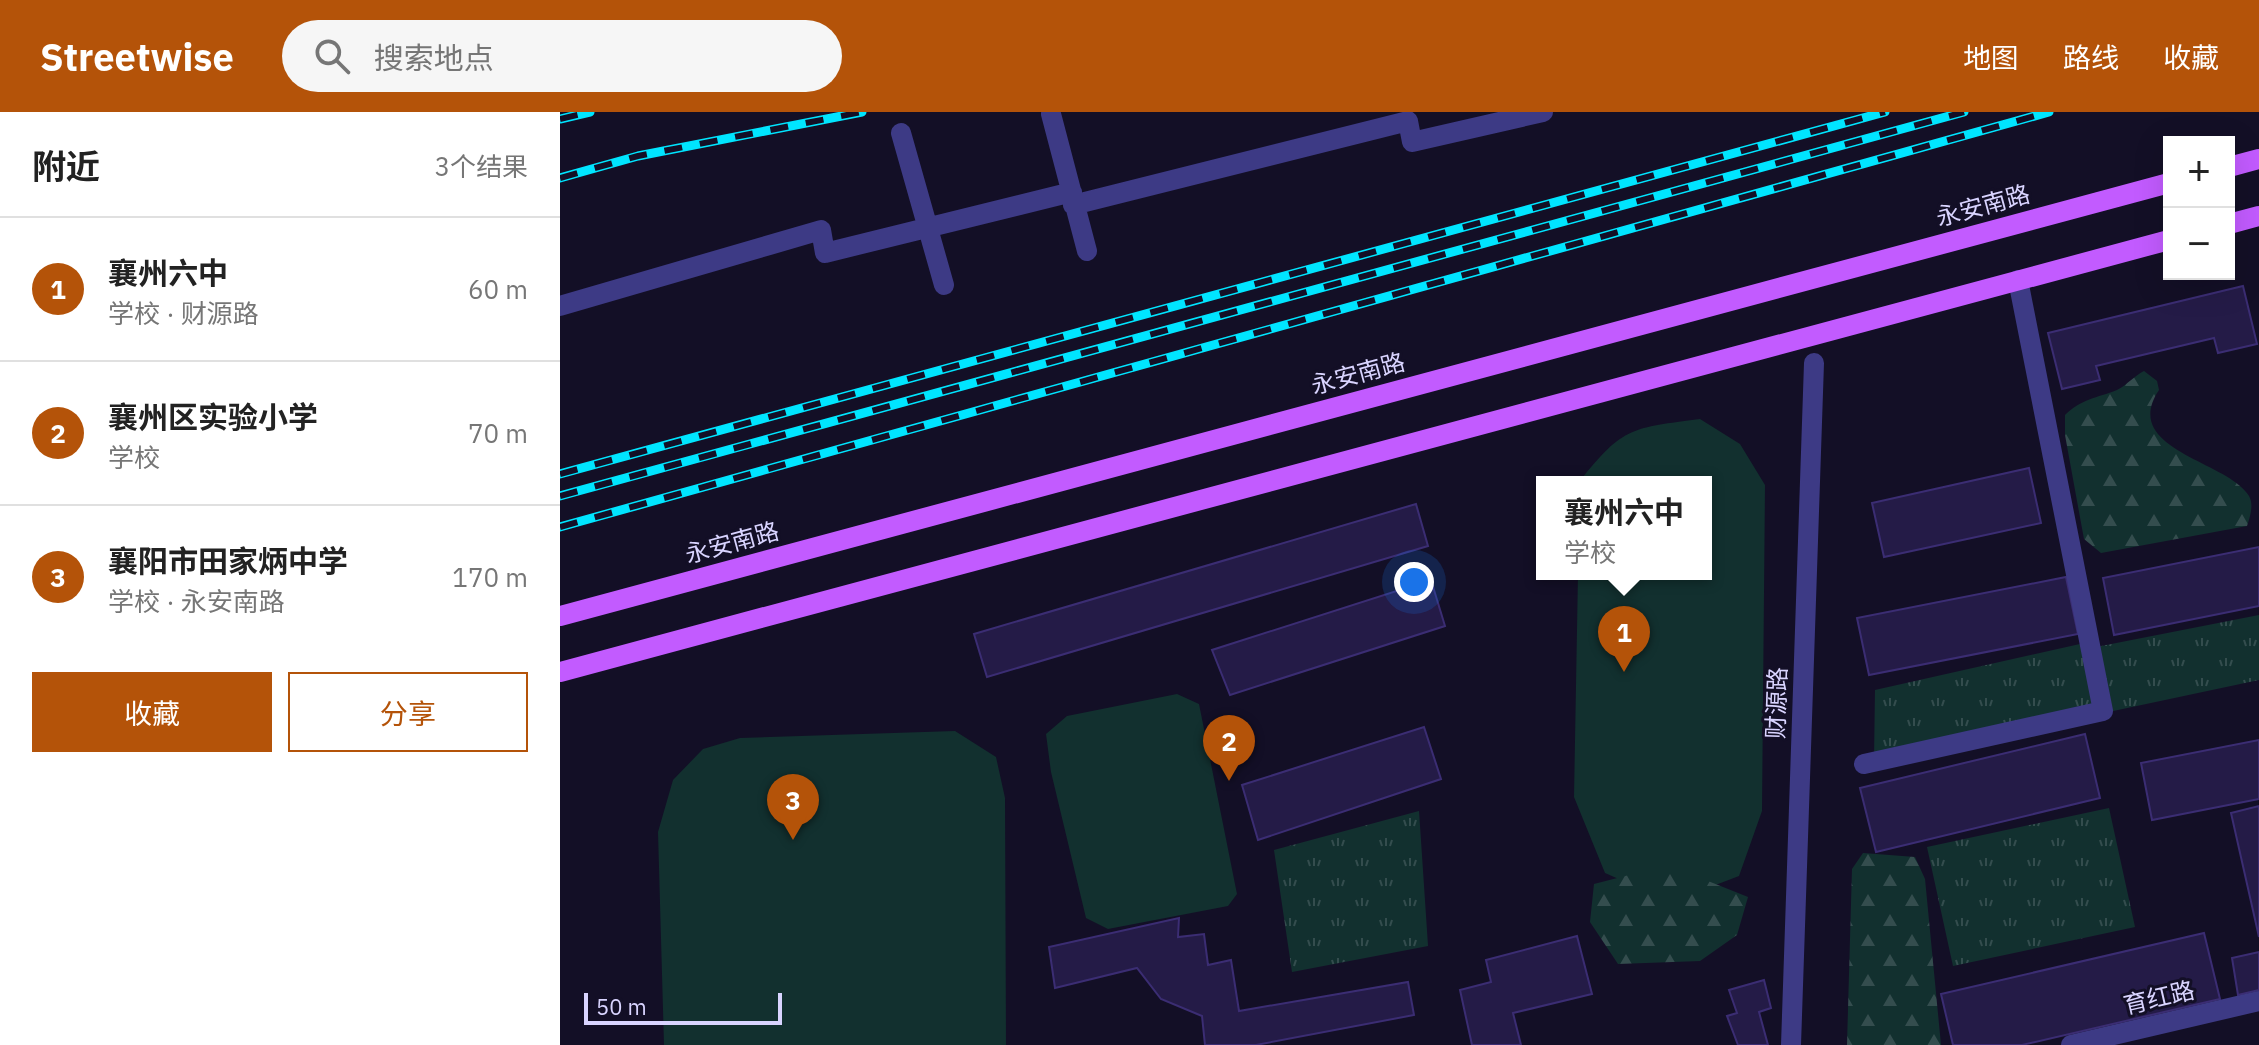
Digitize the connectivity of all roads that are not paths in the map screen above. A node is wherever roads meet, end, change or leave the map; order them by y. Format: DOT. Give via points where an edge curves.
graph roads {
  1 [pos="1543,112"];
  2 [pos="1051,114"];
  3 [pos="901,133"];
  4 [pos="2259,159"];
  5 [pos="2235,165"];
  6 [pos="2163,185"];
  7 [pos="1073,199"];
  8 [pos="2259,216"];
  9 [pos="2235,222"];
  10 [pos="928,227"];
  11 [pos="2163,242"];
  12 [pos="1087,251"];
  13 [pos="2018,280"];
  14 [pos="944,285"];
  15 [pos="560,306"];
  16 [pos="1814,363"];
  17 [pos="560,616"];
  18 [pos="560,672"];
  19 [pos="1864,764"];
  20 [pos="2259,1001"];
  21 [pos="1791,1045"];
  22 [pos="2071,1045"];
  1 -- 7 [label="street" via="1412,142 1408,121"];
  2 -- 7 [label="street"];
  3 -- 10 [label="street"];
  4 -- 5 [label="main road"];
  6 -- 17 [label="main road, 永安南路"];
  7 -- 10 [label="street"];
  7 -- 12 [label="street"];
  8 -- 9 [label="main road"];
  10 -- 14 [label="street"];
  10 -- 15 [label="street" via="825,253 821,230"];
  11 -- 13 [label="main road"];
  13 -- 18 [label="main road"];
  13 -- 19 [label="street" via="2103,711"];
  16 -- 21 [label="street, 财源路"];
  20 -- 22 [label="street, 育红路"];
}
